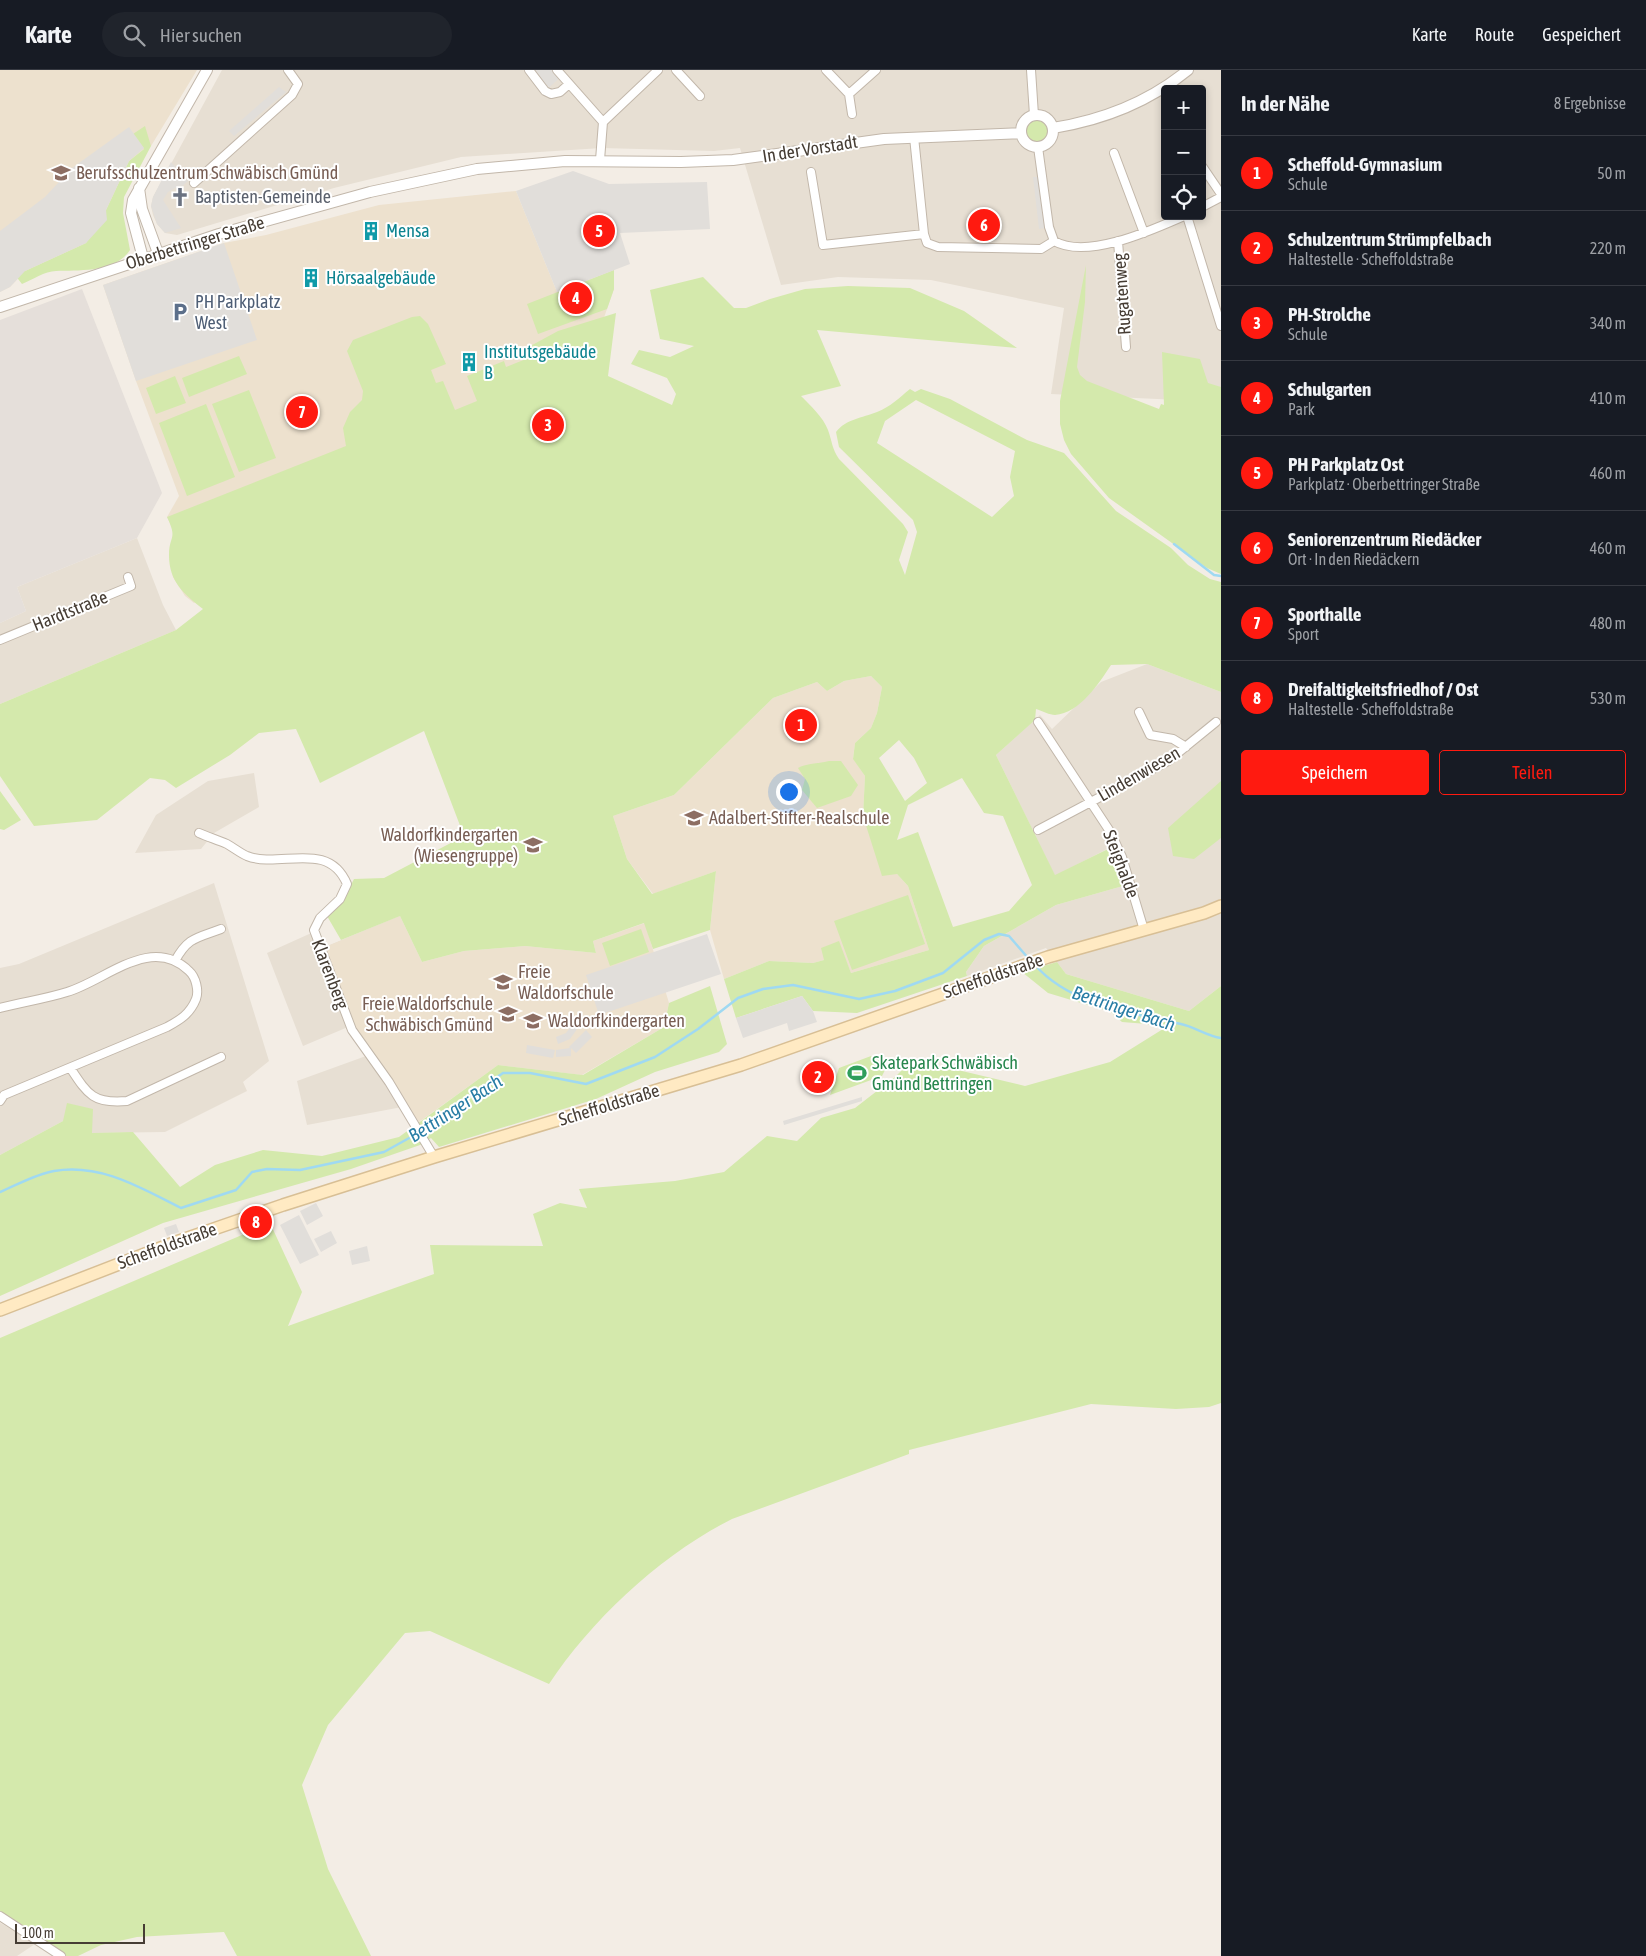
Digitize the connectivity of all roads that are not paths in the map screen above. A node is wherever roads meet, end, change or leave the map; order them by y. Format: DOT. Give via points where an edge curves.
graph roads {
  1 [pos="207,70"];
  2 [pos="288,70"];
  3 [pos="529,70"];
  4 [pos="557,70"];
  5 [pos="658,70"];
  6 [pos="676,70"];
  7 [pos="826,70"];
  8 [pos="876,70"];
  9 [pos="1031,70"];
  10 [pos="1188,70"];
  11 [pos="569,84"];
  12 [pos="849,94"];
  13 [pos="700,96"];
  14 [pos="852,114"];
  15 [pos="1034,115"];
  16 [pos="603,122"];
  17 [pos="1053,128"];
  18 [pos="1021,133"];
  19 [pos="914,137"];
  20 [pos="1038,147"];
  21 [pos="1114,153"];
  22 [pos="600,160"];
  23 [pos="811,172"];
  24 [pos="1206,172"];
  25 [pos="194,183"];
  26 [pos="139,187"];
  27 [pos="1221,195"];
  28 [pos="1206,204"];
  29 [pos="1176,220"];
  30 [pos="1187,220"];
  31 [pos="1144,233"];
  32 [pos="924,234"];
  33 [pos="1054,241"];
  34 [pos="1118,241"];
  35 [pos="158,254"];
  36 [pos="143,258"];
  37 [pos="0,308"];
  38 [pos="1221,326"];
  39 [pos="1126,347"];
  40 [pos="128,577"];
  41 [pos="0,640"];
  42 [pos="1139,712"];
  43 [pos="1038,722"];
  44 [pos="1216,722"];
  45 [pos="1186,747"];
  46 [pos="1091,801"];
  47 [pos="1038,830"];
  48 [pos="198,833"];
  49 [pos="1221,906"];
  50 [pos="221,929"];
  51 [pos="1144,930"];
  52 [pos="175,960"];
  53 [pos="0,1008"];
  54 [pos="221,1058"];
  55 [pos="71,1069"];
  56 [pos="1,1096"];
  57 [pos="432,1152"];
  58 [pos="0,1310"];
  59 [pos="0,1916"];
  60 [pos="61,1956"];
  1 -- 26 [label="street"];
  2 -- 25 [label="street" via="298,84 292,95"];
  3 -- 11 [label="street" via="551,94 560,92"];
  4 -- 11 [label="street"];
  5 -- 16 [label="street"];
  6 -- 13 [label="street"];
  7 -- 12 [label="street"];
  8 -- 12 [label="street"];
  9 -- 15 [label="street"];
  10 -- 17 [label="street" via="1168,86 1128,107"];
  11 -- 16 [label="street"];
  12 -- 14 [label="street"];
  15 -- 17 [label="street" via="1044,117"];
  15 -- 18 [label="street" via="1023,124"];
  16 -- 22 [label="street"];
  17 -- 20 [label="street" via="1051,139"];
  18 -- 19 [label="street, In der Vorstadt"];
  18 -- 20 [label="street" via="1025,142"];
  19 -- 22 [label="street, In der Vorstadt" via="852,142 733,160"];
  19 -- 32 [label="street"];
  20 -- 33 [label="street" via="1049,227"];
  21 -- 31 [label="street"];
  22 -- 35 [label="street, Oberbettringer Straße" via="507,165 415,181 327,203"];
  23 -- 32 [label="street" via="823,245"];
  24 -- 27 [label="street"];
  26 -- 35 [label="street" via="142,209"];
  26 -- 36 [label="street" via="131,213"];
  27 -- 28 [label="street"];
  29 -- 31 [label="street"];
  30 -- 38 [label="street"];
  31 -- 34 [label="street"];
  32 -- 33 [label="street" via="927,243 938,247 1042,249"];
  33 -- 34 [label="street" via="1070,247"];
  34 -- 39 [label="street, Rugatenweg"];
  35 -- 36 [label="street, Oberbettringer Straße"];
  36 -- 37 [label="street, Oberbettringer Straße"];
  40 -- 41 [label="street, Hardtstraße" via="131,586"];
  42 -- 45 [label="street, Lindenwiesen" via="1150,735 1173,740"];
  43 -- 46 [label="street, Steighalde"];
  44 -- 45 [label="street, Lindenwiesen"];
  45 -- 46 [label="street, Lindenwiesen" via="1168,761"];
  46 -- 47 [label="street"];
  46 -- 51 [label="street, Steighalde" via="1122,857"];
  48 -- 57 [label="street, Klarenberg" via="226,843 248,857 307,857 322,860 342,871 347,884 340,899 320,918 314,930 352,1030"];
  49 -- 51 [label="main road, Scheffoldstraße"];
  50 -- 52 [label="street" via="191,940"];
  51 -- 57 [label="main road, Scheffoldstraße" via="1023,965 741,1065"];
  52 -- 53 [label="street" via="154,956 129,962 68,992"];
  52 -- 55 [label="street" via="191,972 196,983 197,996 183,1018"];
  54 -- 55 [label="street" via="127,1101 97,1100 84,1090"];
  55 -- 56 [label="street"];
  57 -- 58 [label="main road, Scheffoldstraße" via="176,1242"];
  59 -- 60 [label="street"];
}
